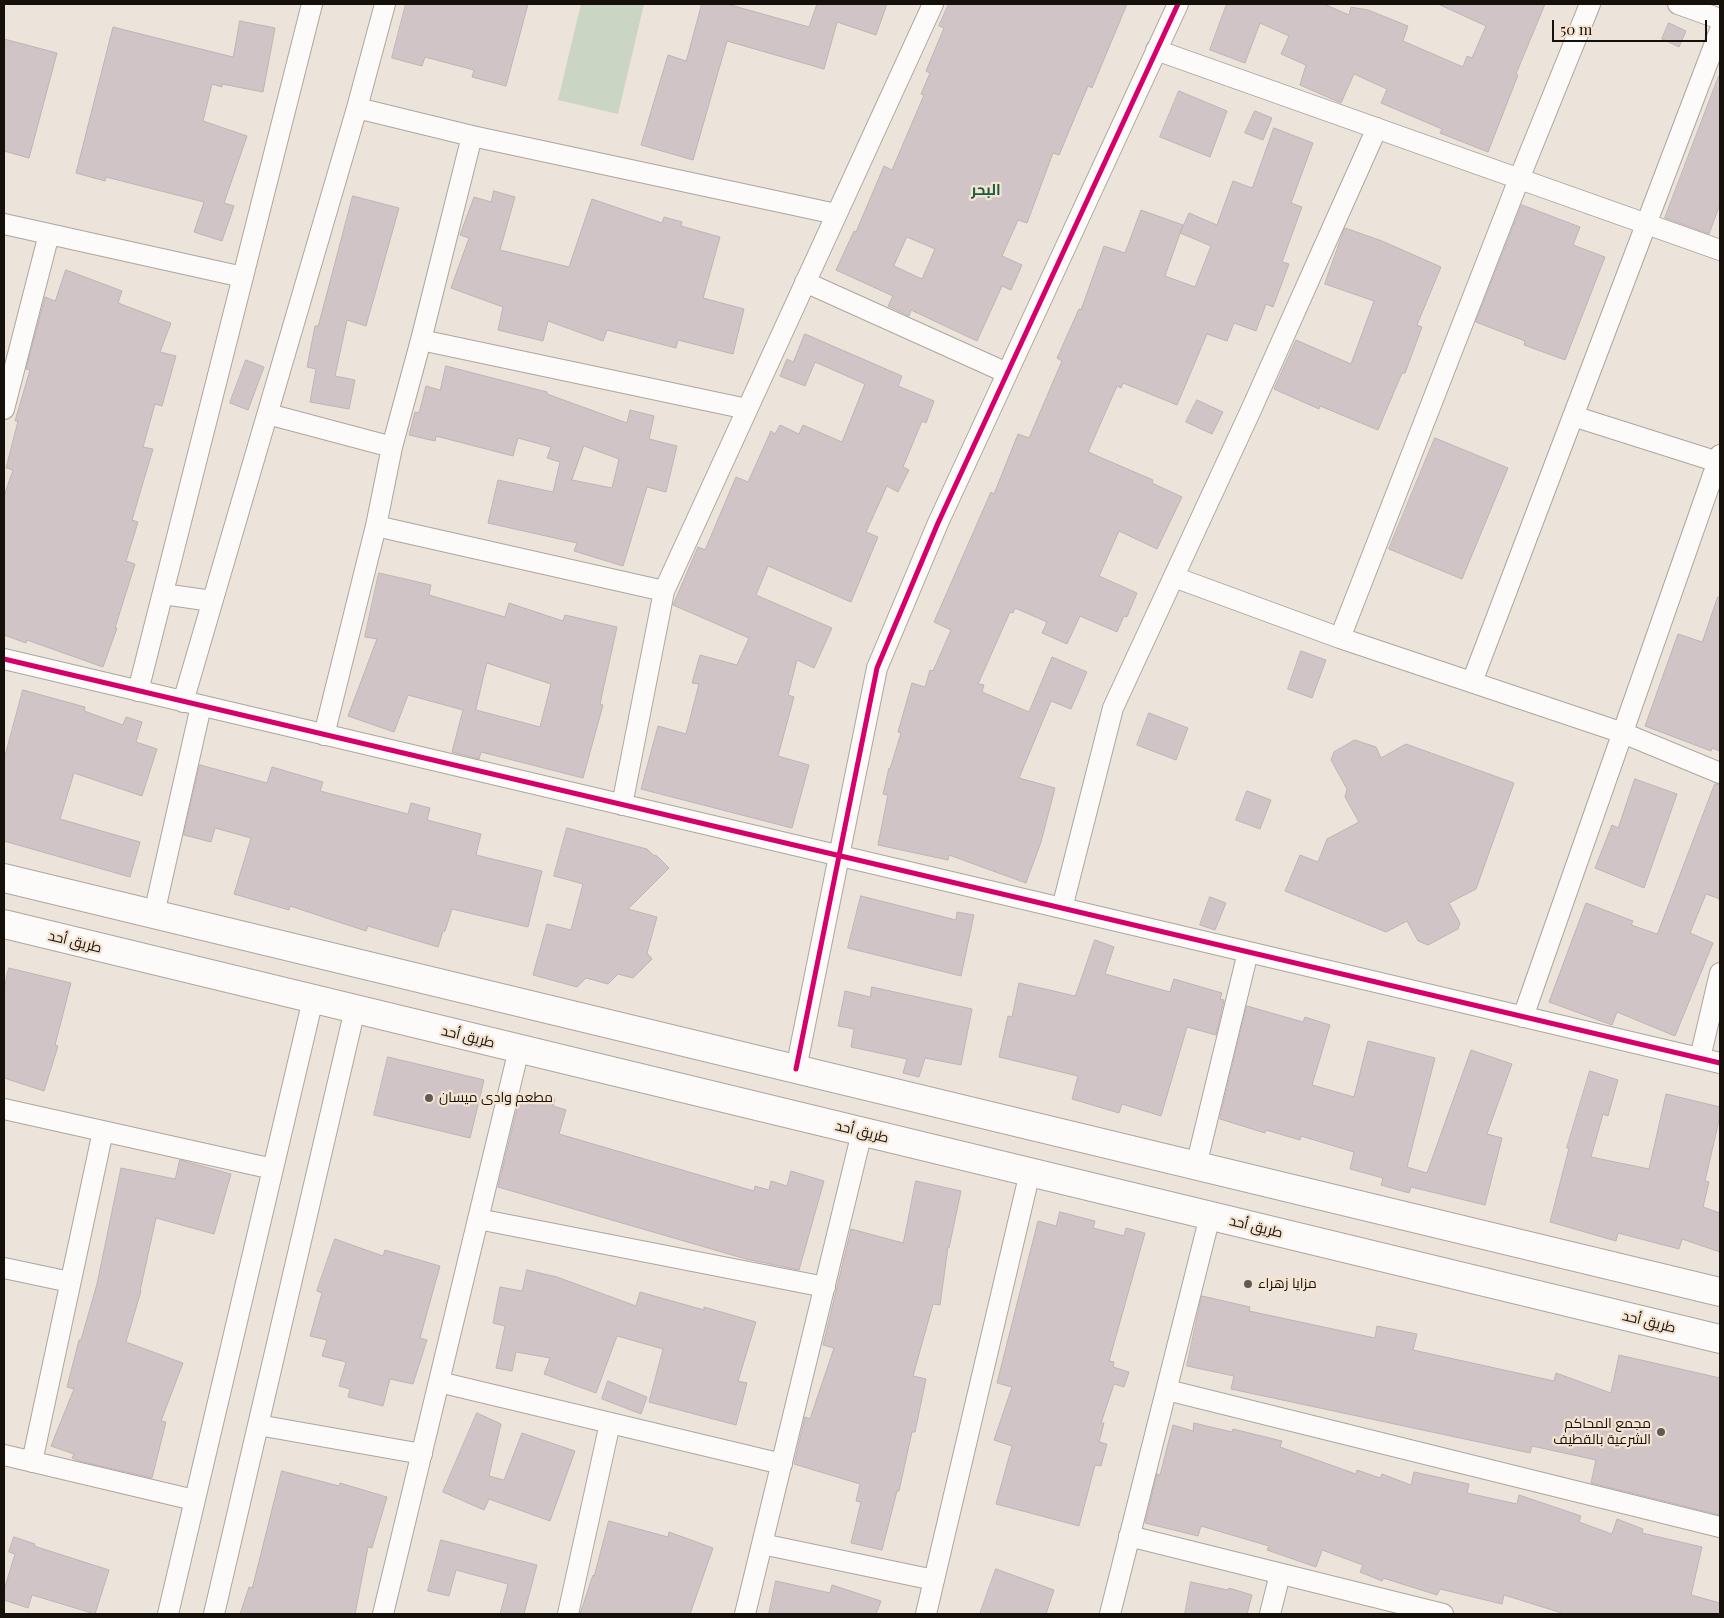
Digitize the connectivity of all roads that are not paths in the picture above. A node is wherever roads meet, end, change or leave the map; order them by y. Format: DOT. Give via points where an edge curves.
graph roads {
  1 [pos="312,4"];
  2 [pos="385,4"];
  3 [pos="933,4"];
  4 [pos="1178,4"];
  5 [pos="1590,4"];
  6 [pos="1678,4"];
  7 [pos="1720,19"];
  8 [pos="1720,30"];
  9 [pos="1156,50"];
  10 [pos="358,108"];
  11 [pos="1377,128"];
  12 [pos="472,136"];
  13 [pos="1520,179"];
  14 [pos="836,214"];
  15 [pos="4,224"];
  16 [pos="1646,224"];
  17 [pos="49,234"];
  18 [pos="1720,250"];
  19 [pos="243,277"];
  20 [pos="805,282"];
  21 [pos="422,340"];
  22 [pos="1007,372"];
  23 [pos="4,409"];
  24 [pos="747,409"];
  25 [pos="268,414"];
  26 [pos="1573,416"];
  27 [pos="392,447"];
  28 [pos="1719,458"];
  29 [pos="1715,486"];
  30 [pos="376,526"];
  31 [pos="1174,576"];
  32 [pos="664,591"];
  33 [pos="163,594"];
  34 [pos="212,601"];
  35 [pos="1340,638"];
  36 [pos="4,659"];
  37 [pos="1472,682"];
  38 [pos="138,691"];
  39 [pos="192,704"];
  40 [pos="1623,733"];
  41 [pos="324,735"];
  42 [pos="1720,773"];
  43 [pos="622,805"];
  44 [pos="839,856"];
  45 [pos="4,878"];
  46 [pos="1062,908"];
  47 [pos="154,914"];
  48 [pos="4,924"];
  49 [pos="1248,952"];
  50 [pos="1720,973"];
  51 [pos="313,999"];
  52 [pos="355,1009"];
  53 [pos="1523,1016"];
  54 [pos="519,1049"];
  55 [pos="1700,1058"];
  56 [pos="1720,1063"];
  57 [pos="796,1069"];
  58 [pos="4,1109"];
  59 [pos="103,1131"];
  60 [pos="862,1132"];
  61 [pos="1196,1166"];
  62 [pos="273,1169"];
  63 [pos="1030,1172"];
  64 [pos="1210,1216"];
  65 [pos="478,1219"];
  66 [pos="4,1268"];
  67 [pos="70,1282"];
  68 [pos="824,1287"];
  69 [pos="1720,1292"];
  70 [pos="1720,1339"];
  71 [pos="439,1382"];
  72 [pos="1167,1390"];
  73 [pos="610,1423"];
  74 [pos="258,1425"];
  75 [pos="422,1454"];
  76 [pos="4,1455"];
  77 [pos="32,1462"];
  78 [pos="782,1464"];
  79 [pos="194,1500"];
  80 [pos="1720,1527"];
  81 [pos="1129,1536"];
  82 [pos="762,1544"];
  83 [pos="1280,1574"];
  84 [pos="934,1580"];
  85 [pos="168,1614"];
  86 [pos="214,1614"];
  87 [pos="383,1614"];
  88 [pos="568,1614"];
  89 [pos="745,1614"];
  90 [pos="926,1614"];
  91 [pos="1110,1614"];
  92 [pos="1270,1614"];
  93 [pos="1443,1614"];
  1 -- 19 [label="street"];
  2 -- 10 [label="street"];
  3 -- 14 [label="street"];
  4 -- 9 [label="street"];
  5 -- 13 [label="street"];
  6 -- 7 [label="street"];
  8 -- 16 [label="street"];
  9 -- 11 [label="street"];
  9 -- 22 [label="street"];
  10 -- 12 [label="street"];
  10 -- 25 [label="street"];
  11 -- 13 [label="street"];
  11 -- 31 [label="street"];
  12 -- 14 [label="street"];
  12 -- 21 [label="street"];
  13 -- 16 [label="street"];
  13 -- 35 [label="street"];
  14 -- 20 [label="street"];
  15 -- 17 [label="street"];
  16 -- 18 [label="street"];
  16 -- 26 [label="street"];
  17 -- 19 [label="street"];
  17 -- 23 [label="street"];
  19 -- 33 [label="street"];
  20 -- 22 [label="street"];
  20 -- 24 [label="street"];
  21 -- 24 [label="street"];
  21 -- 27 [label="street"];
  22 -- 44 [label="street" via="877,668"];
  24 -- 32 [label="street"];
  25 -- 27 [label="street"];
  25 -- 34 [label="street"];
  26 -- 28 [label="street"];
  26 -- 37 [label="street"];
  27 -- 30 [label="street"];
  28 -- 29 [label="street"];
  29 -- 40 [label="street"];
  30 -- 32 [label="street"];
  30 -- 41 [label="street"];
  31 -- 35 [label="street"];
  31 -- 46 [label="street" via="1113,708"];
  32 -- 43 [label="street"];
  33 -- 34 [label="street"];
  33 -- 38 [label="street"];
  34 -- 39 [label="street"];
  35 -- 37 [label="street"];
  36 -- 38 [label="street"];
  37 -- 40 [label="street"];
  38 -- 39 [label="street"];
  39 -- 41 [label="street"];
  39 -- 47 [label="street"];
  40 -- 42 [label="street"];
  40 -- 53 [label="street"];
  41 -- 43 [label="street"];
  43 -- 44 [label="street"];
  44 -- 46 [label="street"];
  44 -- 57 [label="street"];
  45 -- 47 [label="main road"];
  46 -- 49 [label="street"];
  47 -- 57 [label="main road"];
  48 -- 51 [label="main road, طريق أحد"];
  49 -- 53 [label="street"];
  49 -- 61 [label="street"];
  50 -- 55 [label="street"];
  51 -- 52 [label="main road, طريق أحد"];
  51 -- 62 [label="street"];
  52 -- 54 [label="main road, طريق أحد"];
  52 -- 74 [label="street"];
  53 -- 55 [label="street"];
  54 -- 60 [label="main road, طريق أحد"];
  54 -- 65 [label="street"];
  55 -- 56 [label="street"];
  57 -- 61 [label="main road"];
  58 -- 59 [label="street"];
  59 -- 62 [label="street"];
  59 -- 67 [label="street"];
  60 -- 63 [label="main road, طريق أحد"];
  60 -- 68 [label="street"];
  61 -- 69 [label="main road"];
  62 -- 79 [label="street"];
  63 -- 64 [label="main road, طريق أحد"];
  63 -- 84 [label="street"];
  64 -- 70 [label="main road, طريق أحد"];
  64 -- 72 [label="street"];
  65 -- 68 [label="street"];
  65 -- 71 [label="street"];
  66 -- 67 [label="street"];
  67 -- 77 [label="street"];
  68 -- 78 [label="street"];
  71 -- 73 [label="street"];
  71 -- 75 [label="street"];
  72 -- 80 [label="street"];
  72 -- 81 [label="street"];
  73 -- 78 [label="street"];
  73 -- 88 [label="street"];
  74 -- 75 [label="street"];
  74 -- 86 [label="street"];
  75 -- 87 [label="street"];
  76 -- 77 [label="street"];
  77 -- 79 [label="street"];
  78 -- 82 [label="street"];
  79 -- 85 [label="street"];
  81 -- 83 [label="street"];
  81 -- 91 [label="street"];
  82 -- 84 [label="street"];
  82 -- 89 [label="street"];
  83 -- 92 [label="street"];
  83 -- 93 [label="street"];
  84 -- 90 [label="street"];
}
